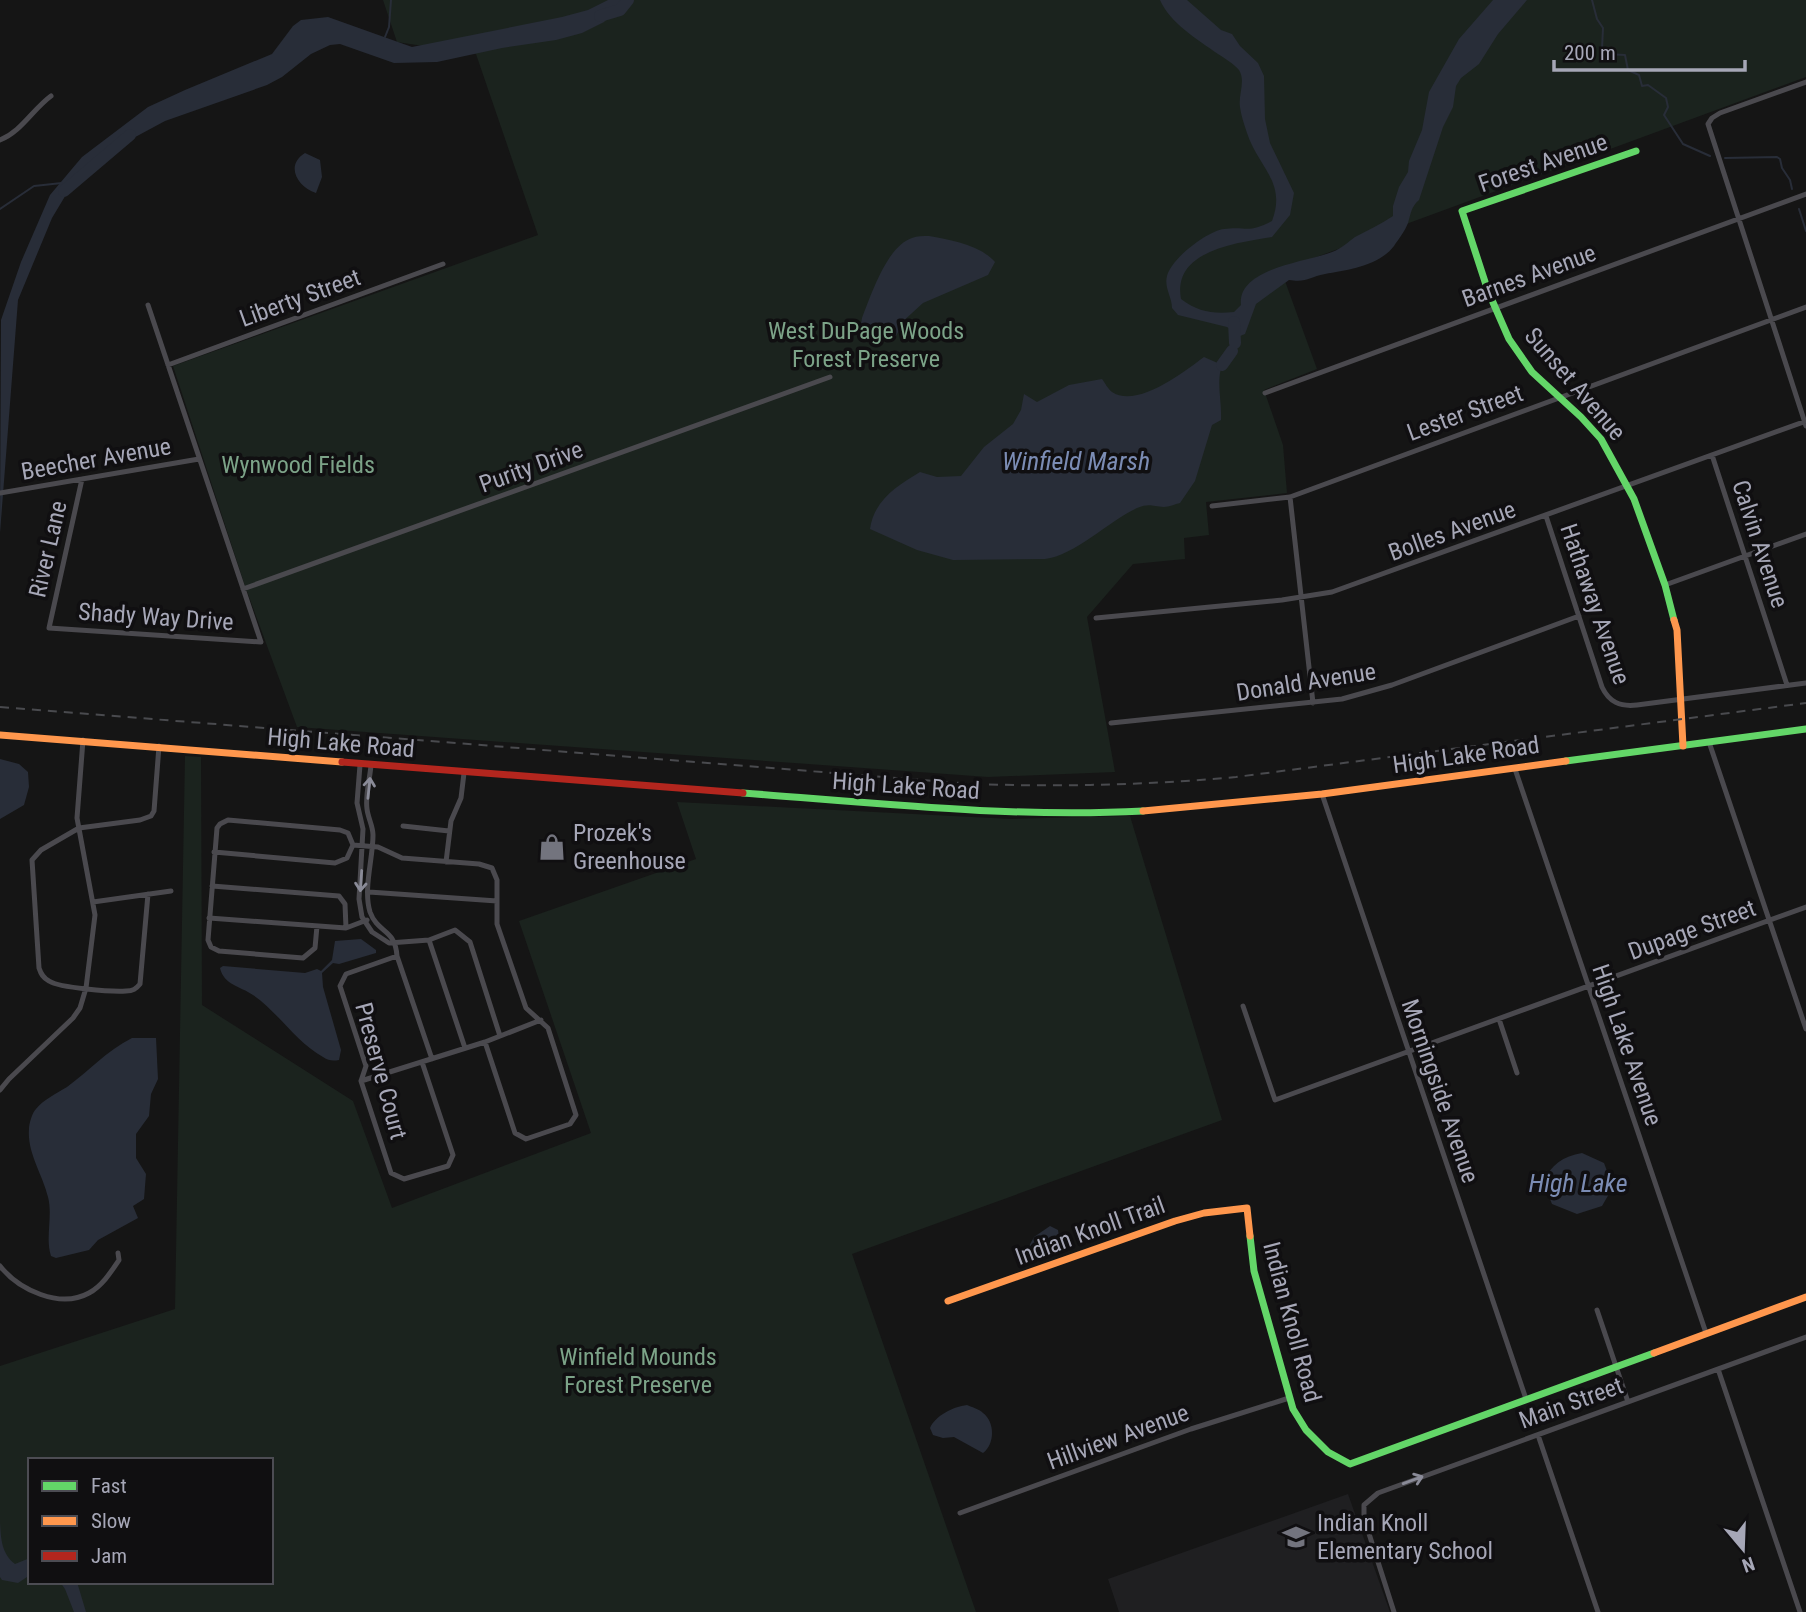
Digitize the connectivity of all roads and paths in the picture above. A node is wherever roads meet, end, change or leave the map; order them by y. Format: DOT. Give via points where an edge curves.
graph roads {
  1 [pos="1806,82"];
  2 [pos="51,96"];
  3 [pos="0,141"];
  4 [pos="1636,151"];
  5 [pos="1806,194"];
  6 [pos="1462,211"];
  7 [pos="1739,219"];
  8 [pos="443,264"];
  9 [pos="148,305"];
  10 [pos="1494,307"];
  11 [pos="1806,307"];
  12 [pos="1772,320"];
  13 [pos="168,365"];
  14 [pos="830,377"];
  15 [pos="1265,393"];
  16 [pos="1559,397"];
  17 [pos="1805,423"];
  18 [pos="1712,455"];
  19 [pos="199,459"];
  20 [pos="82,479"];
  21 [pos="1628,486"];
  22 [pos="0,493"];
  23 [pos="1290,497"];
  24 [pos="1212,506"];
  25 [pos="1546,516"];
  26 [pos="1806,534"];
  27 [pos="1745,556"];
  28 [pos="1665,585"];
  29 [pos="243,589"];
  30 [pos="1301,597"];
  31 [pos="1579,616"];
  32 [pos="1096,618"];
  33 [pos="49,628"];
  34 [pos="1806,683"];
  35 [pos="1787,685"];
  36 [pos="1679,699"];
  37 [pos="1313,703"];
  38 [pos="1111,723"];
  39 [pos="1806,729"];
  40 [pos="0,735"];
  41 [pos="83,740"];
  42 [pos="1709,742"];
  43 [pos="159,746"];
  44 [pos="1682,746"];
  45 [pos="360,765"];
  46 [pos="371,765"];
  47 [pos="1516,769"];
  48 [pos="464,772"];
  49 [pos="1322,794"];
  50 [pos="404,826"];
  51 [pos="79,828"];
  52 [pos="449,831"];
  53 [pos="353,845"];
  54 [pos="363,846"];
  55 [pos="372,847"];
  56 [pos="214,852"];
  57 [pos="446,862"];
  58 [pos="212,886"];
  59 [pos="172,891"];
  60 [pos="369,892"];
  61 [pos="148,894"];
  62 [pos="497,901"];
  63 [pos="93,902"];
  64 [pos="1806,907"];
  65 [pos="373,917"];
  66 [pos="209,918"];
  67 [pos="1769,920"];
  68 [pos="365,922"];
  69 [pos="317,926"];
  70 [pos="346,928"];
  71 [pos="429,940"];
  72 [pos="396,943"];
  73 [pos="397,956"];
  74 [pos="1589,986"];
  75 [pos="86,988"];
  76 [pos="1243,1006"];
  77 [pos="1499,1019"];
  78 [pos="541,1020"];
  79 [pos="1806,1029"];
  80 [pos="500,1036"];
  81 [pos="485,1042"];
  82 [pos="465,1048"];
  83 [pos="1409,1052"];
  84 [pos="432,1059"];
  85 [pos="422,1062"];
  86 [pos="1517,1073"];
  87 [pos="361,1081"];
  88 [pos="0,1090"];
  89 [pos="1247,1208"];
  90 [pos="118,1253"];
  91 [pos="0,1266"];
  92 [pos="1806,1297"];
  93 [pos="948,1301"];
  94 [pos="1597,1310"];
  95 [pos="1706,1333"];
  96 [pos="1806,1337"];
  97 [pos="1616,1366"];
  98 [pos="1718,1369"];
  99 [pos="1289,1398"];
  100 [pos="1526,1399"];
  101 [pos="1628,1402"];
  102 [pos="1538,1435"];
  103 [pos="1350,1464"];
  104 [pos="960,1513"];
  105 [pos="1394,1612"];
  106 [pos="1598,1612"];
  107 [pos="1800,1612"];
  1 -- 7 [label="street" via="1720,113 1708,124"];
  2 -- 3 [label="street"];
  4 -- 6 [label="street, Forest Avenue"];
  5 -- 7 [label="street, Barnes Avenue"];
  6 -- 10 [label="street, Sunset Avenue"];
  7 -- 10 [label="street, Barnes Avenue"];
  7 -- 12 [label="street"];
  8 -- 13 [label="street, Liberty Street"];
  9 -- 13 [label="street"];
  10 -- 15 [label="street, Barnes Avenue"];
  10 -- 16 [label="street, Sunset Avenue" via="1519,355"];
  11 -- 12 [label="street, Lester Street"];
  12 -- 16 [label="street, Lester Street"];
  12 -- 17 [label="street"];
  13 -- 19 [label="street"];
  14 -- 29 [label="street, Purity Drive"];
  16 -- 21 [label="street, Sunset Avenue" via="1601,439"];
  16 -- 23 [label="street, Lester Street"];
  17 -- 18 [label="street, Bolles Avenue"];
  18 -- 21 [label="street, Bolles Avenue"];
  18 -- 27 [label="street, Calvin Avenue"];
  19 -- 20 [label="street, Beecher Avenue"];
  19 -- 29 [label="street"];
  20 -- 22 [label="street, Beecher Avenue"];
  20 -- 33 [label="street, River Lane"];
  21 -- 25 [label="street, Bolles Avenue"];
  21 -- 28 [label="street, Sunset Avenue"];
  23 -- 24 [label="street, Lester Street"];
  23 -- 30 [label="street"];
  25 -- 30 [label="street, Bolles Avenue" via="1348,587"];
  25 -- 31 [label="street, Hathaway Avenue"];
  26 -- 27 [label="street"];
  27 -- 28 [label="street"];
  27 -- 35 [label="street, Calvin Avenue"];
  28 -- 36 [label="street, Sunset Avenue" via="1679,641"];
  29 -- 33 [label="street, Shady Way Drive" via="261,642"];
  30 -- 32 [label="street, Bolles Avenue"];
  30 -- 37 [label="street"];
  31 -- 36 [label="street, Hathaway Avenue" via="1602,687 1613,702 1630,706"];
  31 -- 37 [label="street, Donald Avenue" via="1392,685"];
  34 -- 35 [label="street"];
  35 -- 36 [label="street"];
  36 -- 44 [label="street, Sunset Avenue"];
  37 -- 38 [label="street, Donald Avenue"];
  39 -- 42 [label="street, High Lake Road"];
  40 -- 41 [label="street, High Lake Road"];
  41 -- 43 [label="street, High Lake Road"];
  41 -- 51 [label="street"];
  42 -- 44 [label="street, High Lake Road"];
  42 -- 67 [label="street"];
  43 -- 45 [label="street, High Lake Road"];
  43 -- 51 [label="street" via="151,816"];
  44 -- 47 [label="street, High Lake Road"];
  45 -- 46 [label="street, High Lake Road"];
  45 -- 54 [label="street" via="357,803"];
  46 -- 48 [label="street, High Lake Road"];
  55 -- 46 [label="street, one-way" via="367,802"];
  47 -- 49 [label="street, High Lake Road"];
  47 -- 74 [label="street, High Lake Avenue"];
  48 -- 49 [label="street, High Lake Road" via="1043,813 1181,809"];
  48 -- 52 [label="street" via="461,799"];
  49 -- 83 [label="street, Morningside Avenue"];
  50 -- 52 [label="street"];
  51 -- 63 [label="street"];
  51 -- 75 [label="street" via="32,860 41,974 50,982"];
  52 -- 57 [label="street"];
  53 -- 54 [label="street"];
  53 -- 56 [label="street" via="347,858 335,863"];
  53 -- 56 [label="street" via="348,833 340,830 228,820 217,828"];
  54 -- 55 [label="street"];
  54 -- 68 [label="street, one-way" via="359,899"];
  55 -- 57 [label="street" via="401,858"];
  55 -- 60 [label="street"];
  56 -- 58 [label="street"];
  57 -- 62 [label="street" via="492,868"];
  58 -- 66 [label="street"];
  58 -- 70 [label="street" via="339,896 345,904"];
  59 -- 61 [label="street"];
  60 -- 62 [label="street"];
  60 -- 65 [label="street"];
  61 -- 63 [label="street"];
  61 -- 75 [label="street" via="140,984 128,992"];
  62 -- 78 [label="street" via="498,924 526,1008"];
  63 -- 75 [label="street"];
  64 -- 67 [label="street, Dupage Street"];
  65 -- 68 [label="street"];
  65 -- 72 [label="street"];
  66 -- 69 [label="street"];
  66 -- 69 [label="street" via="208,940 215,949 299,958 307,957 314,948"];
  67 -- 74 [label="street, Dupage Street"];
  67 -- 79 [label="street"];
  68 -- 70 [label="street"];
  68 -- 72 [label="street" via="378,937"];
  69 -- 70 [label="street"];
  71 -- 72 [label="street"];
  71 -- 80 [label="street" via="455,930 470,942"];
  71 -- 82 [label="street"];
  72 -- 73 [label="street"];
  73 -- 84 [label="street"];
  73 -- 87 [label="street, Preserve Court" via="346,974 340,986 366,1066"];
  74 -- 77 [label="street, Dupage Street"];
  74 -- 95 [label="street, High Lake Avenue"];
  75 -- 88 [label="street" via="74,1018"];
  76 -- 83 [label="street, Dupage Street" via="1275,1100"];
  77 -- 83 [label="street, Dupage Street"];
  77 -- 86 [label="street"];
  78 -- 80 [label="street"];
  78 -- 81 [label="street" via="548,1028 576,1115 570,1124 526,1139 515,1133"];
  80 -- 81 [label="street"];
  81 -- 82 [label="street"];
  82 -- 84 [label="street"];
  83 -- 100 [label="street, Morningside Avenue"];
  84 -- 85 [label="street"];
  85 -- 87 [label="street"];
  85 -- 87 [label="street, Preserve Court" via="453,1156 448,1166 404,1180 391,1173"];
  89 -- 93 [label="street, Indian Knoll Trail" via="1175,1220"];
  89 -- 99 [label="street, Indian Knoll Road" via="1254,1271"];
  90 -- 91 [label="street" via="119,1260 101,1284 75,1298 32,1292"];
  92 -- 95 [label="street, Main Street"];
  94 -- 97 [label="street"];
  95 -- 97 [label="street, Main Street"];
  96 -- 98 [label="street, Main Street"];
  97 -- 100 [label="street, Main Street"];
  97 -- 101 [label="street"];
  98 -- 101 [label="street, Main Street"];
  98 -- 107 [label="street"];
  99 -- 103 [label="street, Indian Knoll Road" via="1306,1430 1328,1452"];
  99 -- 104 [label="street, Hillview Avenue"];
  100 -- 103 [label="street, Main Street"];
  101 -- 102 [label="street, Main Street"];
  105 -- 102 [label="street, Main Street, one-way" via="1364,1506 1378,1493"];
  102 -- 106 [label="street"];
}
